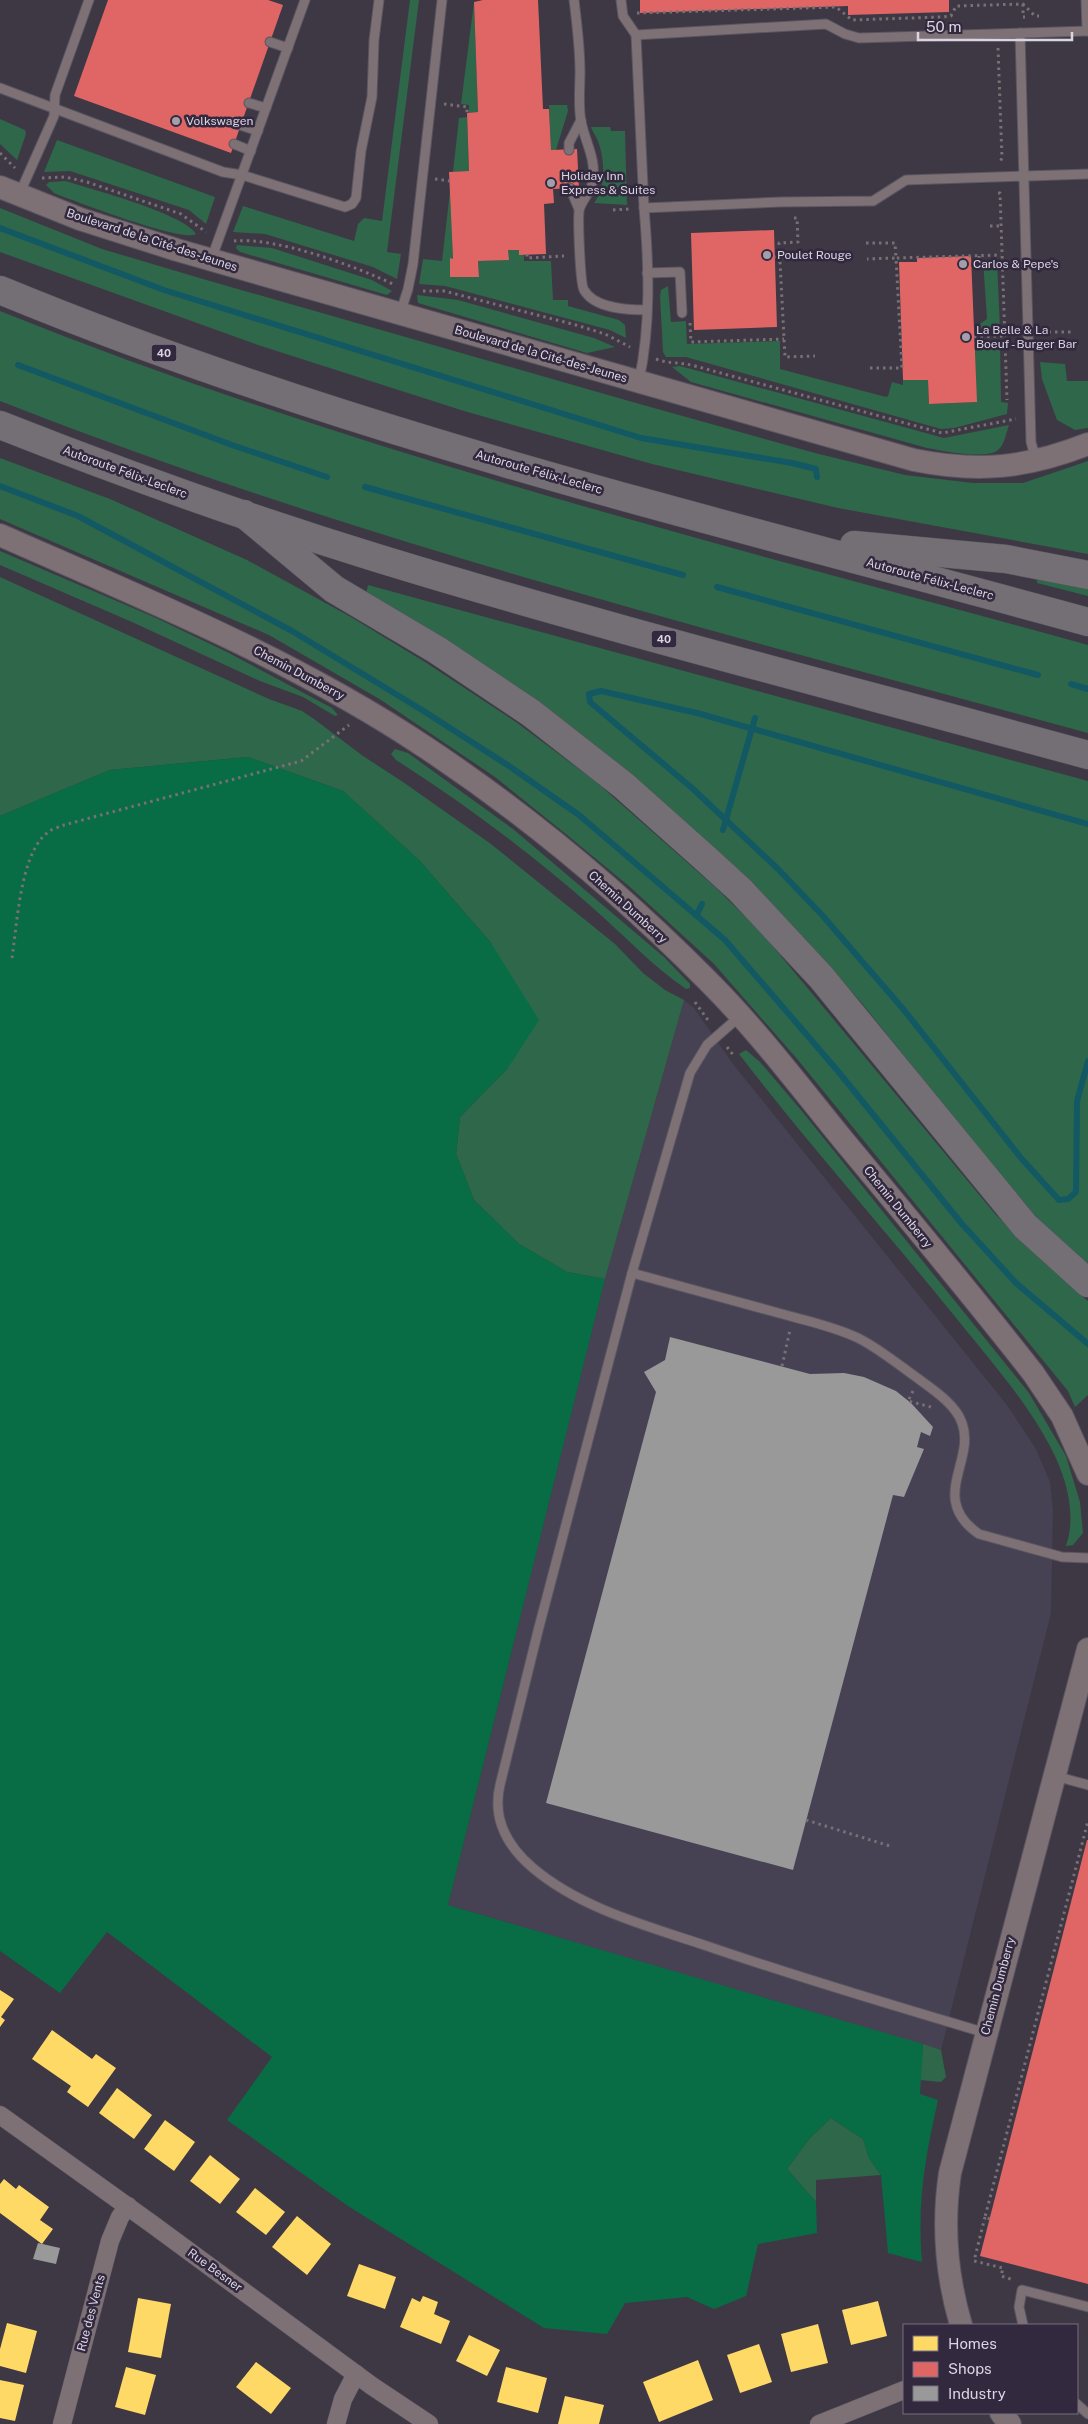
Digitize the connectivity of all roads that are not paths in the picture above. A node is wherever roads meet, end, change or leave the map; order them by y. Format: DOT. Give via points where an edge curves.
graph roads {
  1 [pos="89,0"];
  2 [pos="305,0"];
  3 [pos="379,0"];
  4 [pos="442,0"];
  5 [pos="574,0"];
  6 [pos="621,0"];
  7 [pos="1086,0"];
  8 [pos="1087,31"];
  9 [pos="1020,33"];
  10 [pos="636,34"];
  11 [pos="270,42"];
  12 [pos="288,48"];
  13 [pos="0,88"];
  14 [pos="248,102"];
  15 [pos="266,108"];
  16 [pos="54,109"];
  17 [pos="581,120"];
  18 [pos="240,125"];
  19 [pos="258,132"];
  20 [pos="234,144"];
  21 [pos="569,150"];
  22 [pos="251,151"];
  23 [pos="1088,174"];
  24 [pos="242,175"];
  25 [pos="1024,177"];
  26 [pos="570,188"];
  27 [pos="9,191"];
  28 [pos="644,208"];
  29 [pos="579,209"];
  30 [pos="211,260"];
  31 [pos="647,273"];
  32 [pos="0,290"];
  33 [pos="647,310"];
  34 [pos="682,313"];
  35 [pos="400,314"];
  36 [pos="639,382"];
  37 [pos="0,425"];
  38 [pos="1088,444"];
  39 [pos="1036,461"];
  40 [pos="244,514"];
  41 [pos="0,535"];
  42 [pos="781,538"];
  43 [pos="1088,574"];
  44 [pos="1088,622"];
  45 [pos="1088,755"];
  46 [pos="740,1016"];
  47 [pos="632,1273"];
  48 [pos="1088,1283"];
  49 [pos="1088,1474"];
  50 [pos="1088,1558"];
  51 [pos="1088,1649"];
  52 [pos="1055,1776"];
  53 [pos="1088,1785"];
  54 [pos="986,2033"];
  55 [pos="0,2115"];
  56 [pos="128,2206"];
  57 [pos="1088,2307"];
  58 [pos="961,2324"];
  59 [pos="1023,2324"];
  60 [pos="356,2374"];
  61 [pos="903,2390"];
  62 [pos="1078,2405"];
  63 [pos="1002,2414"];
  64 [pos="1088,2414"];
  65 [pos="62,2424"];
  66 [pos="336,2424"];
  67 [pos="430,2424"];
  68 [pos="819,2424"];
  69 [pos="1010,2424"];
  1 -- 16 [label="lane" via="55,95"];
  2 -- 12 [label="lane"];
  3 -- 24 [label="lane" via="372,97 356,198 352,204 340,207"];
  4 -- 35 [label="lane" via="413,264"];
  5 -- 17 [label="lane" via="579,35"];
  6 -- 10 [label="lane" via="623,16"];
  7 -- 8 [label="lane"];
  8 -- 9 [label="lane"];
  9 -- 10 [label="lane" via="859,38 826,24"];
  9 -- 25 [label="lane"];
  10 -- 28 [label="lane"];
  11 -- 12 [label="lane"];
  12 -- 15 [label="lane"];
  13 -- 16 [label="lane"];
  14 -- 15 [label="lane"];
  15 -- 19 [label="lane"];
  16 -- 24 [label="lane" via="223,172"];
  16 -- 27 [label="lane" via="54,116"];
  17 -- 21 [label="lane" via="569,143"];
  17 -- 29 [label="lane" via="591,148 593,181 590,193"];
  18 -- 19 [label="lane"];
  19 -- 22 [label="lane"];
  20 -- 22 [label="lane"];
  22 -- 24 [label="lane"];
  23 -- 25 [label="lane"];
  24 -- 30 [label="lane"];
  25 -- 28 [label="lane" via="906,180 873,201"];
  25 -- 39 [label="lane" via="1031,442"];
  26 -- 29 [label="lane"];
  27 -- 30 [label="street, Boulevard de la Cité-des-Jeunes" via="80,219"];
  28 -- 31 [label="lane"];
  29 -- 33 [label="lane" via="585,292 590,298 620,308"];
  30 -- 35 [label="street, Boulevard de la Cité-des-Jeunes"];
  31 -- 33 [label="lane"];
  31 -- 34 [label="lane" via="680,272"];
  32 -- 42 [label="highway, Autoroute Félix-Leclerc / 40" via="176,357 412,435"];
  33 -- 36 [label="lane" via="647,337"];
  35 -- 36 [label="street, Boulevard de la Cité-des-Jeunes"];
  36 -- 39 [label="street, Boulevard de la Cité-des-Jeunes" via="935,464 996,468"];
  37 -- 40 [label="highway, Autoroute Félix-Leclerc / 40"];
  38 -- 39 [label="street, Boulevard de la Cité-des-Jeunes"];
  40 -- 45 [label="highway, Autoroute Félix-Leclerc / 40" via="520,600"];
  40 -- 48 [label="highway" via="334,589 531,712 694,847 740,890 821,977 1025,1226"];
  41 -- 46 [label="street, Chemin Dumberry" via="227,635 363,708 457,769 567,854 655,930"];
  42 -- 43 [label="highway" via="1006,560"];
  42 -- 44 [label="highway, Autoroute Félix-Leclerc / 40"];
  46 -- 47 [label="lane" via="707,1045 690,1073"];
  46 -- 49 [label="street, Chemin Dumberry" via="1033,1373 1066,1424"];
  47 -- 50 [label="lane" via="816,1323 871,1346 948,1403 962,1422 965,1440 955,1480 956,1502 972,1530 1055,1555"];
  47 -- 54 [label="lane" via="500,1786 496,1810 500,1824 532,1867 598,1907 779,1970"];
  51 -- 52 [label="street, Chemin Dumberry"];
  52 -- 53 [label="lane"];
  52 -- 54 [label="street, Chemin Dumberry"];
  54 -- 58 [label="street, Chemin Dumberry" via="955,2148 947,2194 947,2267"];
  55 -- 56 [label="street, Rue Besner"];
  56 -- 60 [label="street, Rue Besner"];
  56 -- 65 [label="street, Rue des Vents" via="110,2241"];
  57 -- 59 [label="lane" via="1022,2290 1019,2307"];
  60 -- 66 [label="street" via="343,2399"];
  60 -- 67 [label="street, Rue Besner"];
  61 -- 68 [label="street"];
  62 -- 64 [label="lane"];
  63 -- 69 [label="street"];
}
